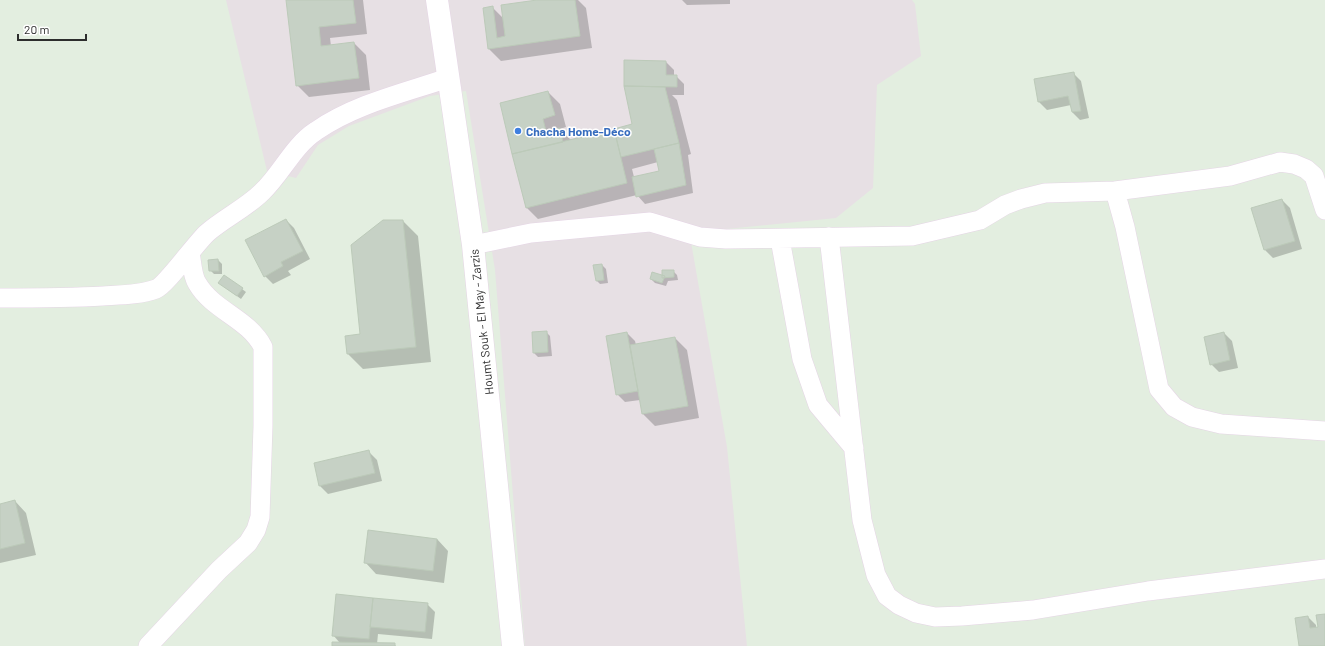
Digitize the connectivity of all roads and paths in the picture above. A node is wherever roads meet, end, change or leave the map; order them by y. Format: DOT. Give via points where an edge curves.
graph roads {
  1 [pos="437,0"];
  2 [pos="448,78"];
  3 [pos="1115,191"];
  4 [pos="1325,210"];
  5 [pos="829,237"];
  6 [pos="780,239"];
  7 [pos="473,245"];
  8 [pos="190,253"];
  9 [pos="169,276"];
  10 [pos="196,282"];
  11 [pos="0,298"];
  12 [pos="1325,431"];
  13 [pos="854,448"];
  14 [pos="1325,569"];
  15 [pos="148,646"];
  16 [pos="513,646"];
  1 -- 2 [label="main road, Houmt Souk - El May - Zarzis"];
  2 -- 7 [label="main road, Houmt Souk - El May - Zarzis"];
  2 -- 8 [label="street" via="339,117 315,131 293,153 263,191 246,206 216,225 202,237"];
  3 -- 4 [label="street" via="1230,176 1280,162 1294,164 1314,176"];
  3 -- 5 [label="street" via="1046,193 1027,197 1005,205 980,220 912,236"];
  3 -- 12 [label="street" via="1159,389 1174,407 1192,417 1221,424"];
  5 -- 6 [label="street"];
  5 -- 13 [label="street"];
  6 -- 7 [label="street" via="700,237 650,222 531,233"];
  6 -- 13 [label="street" via="802,359 818,405"];
  7 -- 16 [label="main road, Houmt Souk - El May - Zarzis"];
  8 -- 9 [label="street"];
  8 -- 10 [label="street"];
  9 -- 10 [label="street" via="187,277"];
  9 -- 11 [label="street" via="158,289 124,295"];
  10 -- 15 [label="street" via="218,305 249,327 263,347 260,517 248,543"];
  13 -- 14 [label="street" via="862,520 876,575 887,596 898,605 916,613 935,617 1033,610 1148,591"];
}
